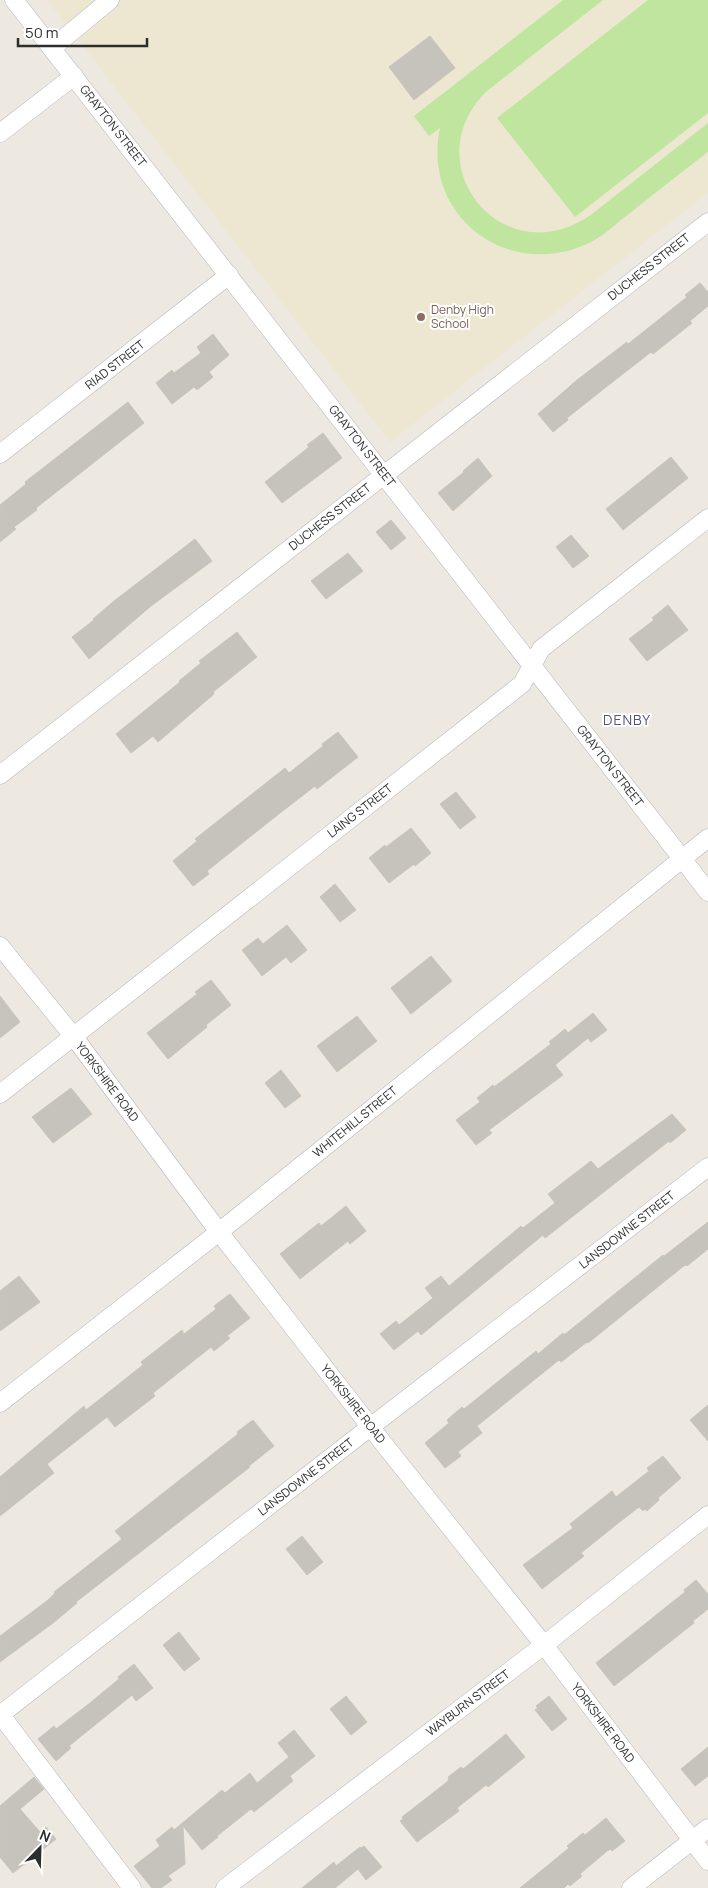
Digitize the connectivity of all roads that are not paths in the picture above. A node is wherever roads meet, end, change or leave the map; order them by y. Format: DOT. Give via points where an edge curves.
graph roads {
  1 [pos="14,0"];
  2 [pos="110,0"];
  3 [pos="52,48"];
  4 [pos="74,76"];
  5 [pos="0,133"];
  6 [pos="708,222"];
  7 [pos="229,275"];
  8 [pos="0,454"];
  9 [pos="384,474"];
  10 [pos="708,518"];
  11 [pos="532,666"];
  12 [pos="0,775"];
  13 [pos="708,838"];
  14 [pos="682,859"];
  15 [pos="708,892"];
  16 [pos="0,946"];
  17 [pos="74,1038"];
  18 [pos="0,1094"];
  19 [pos="708,1167"];
  20 [pos="219,1232"];
  21 [pos="0,1403"];
  22 [pos="370,1427"];
  23 [pos="708,1515"];
  24 [pos="544,1645"];
  25 [pos="0,1715"];
  26 [pos="708,1828"];
  27 [pos="692,1841"];
  28 [pos="708,1861"];
  29 [pos="132,1888"];
  30 [pos="225,1888"];
  31 [pos="631,1888"];
  1 -- 3 [label="street, GRAYTON STREET"];
  2 -- 3 [label="street"];
  3 -- 4 [label="street, GRAYTON STREET"];
  4 -- 5 [label="street"];
  4 -- 7 [label="street, GRAYTON STREET"];
  6 -- 9 [label="street, DUCHESS STREET"];
  7 -- 8 [label="street, RIAD STREET"];
  7 -- 9 [label="street, GRAYTON STREET"];
  9 -- 11 [label="street, GRAYTON STREET"];
  9 -- 12 [label="street, DUCHESS STREET"];
  10 -- 11 [label="street, LAING STREET" via="541,649"];
  11 -- 14 [label="street, GRAYTON STREET"];
  11 -- 17 [label="street, LAING STREET" via="522,684"];
  13 -- 14 [label="street, WHITEHILL STREET"];
  14 -- 15 [label="street, GRAYTON STREET"];
  14 -- 20 [label="street, WHITEHILL STREET"];
  16 -- 17 [label="street, YORKSHIRE ROAD"];
  17 -- 18 [label="street, LAING STREET"];
  17 -- 20 [label="street, YORKSHIRE ROAD"];
  19 -- 22 [label="street, LANSDOWNE STREET"];
  20 -- 21 [label="street, WHITEHILL STREET"];
  20 -- 22 [label="street, YORKSHIRE ROAD"];
  22 -- 24 [label="street, YORKSHIRE ROAD"];
  22 -- 25 [label="street, LANSDOWNE STREET"];
  23 -- 24 [label="street, WAYBURN STREET"];
  24 -- 27 [label="street, YORKSHIRE ROAD"];
  24 -- 30 [label="street, WAYBURN STREET"];
  25 -- 29 [label="street"];
  26 -- 27 [label="street"];
  27 -- 28 [label="street, YORKSHIRE ROAD"];
  27 -- 31 [label="street"];
}
